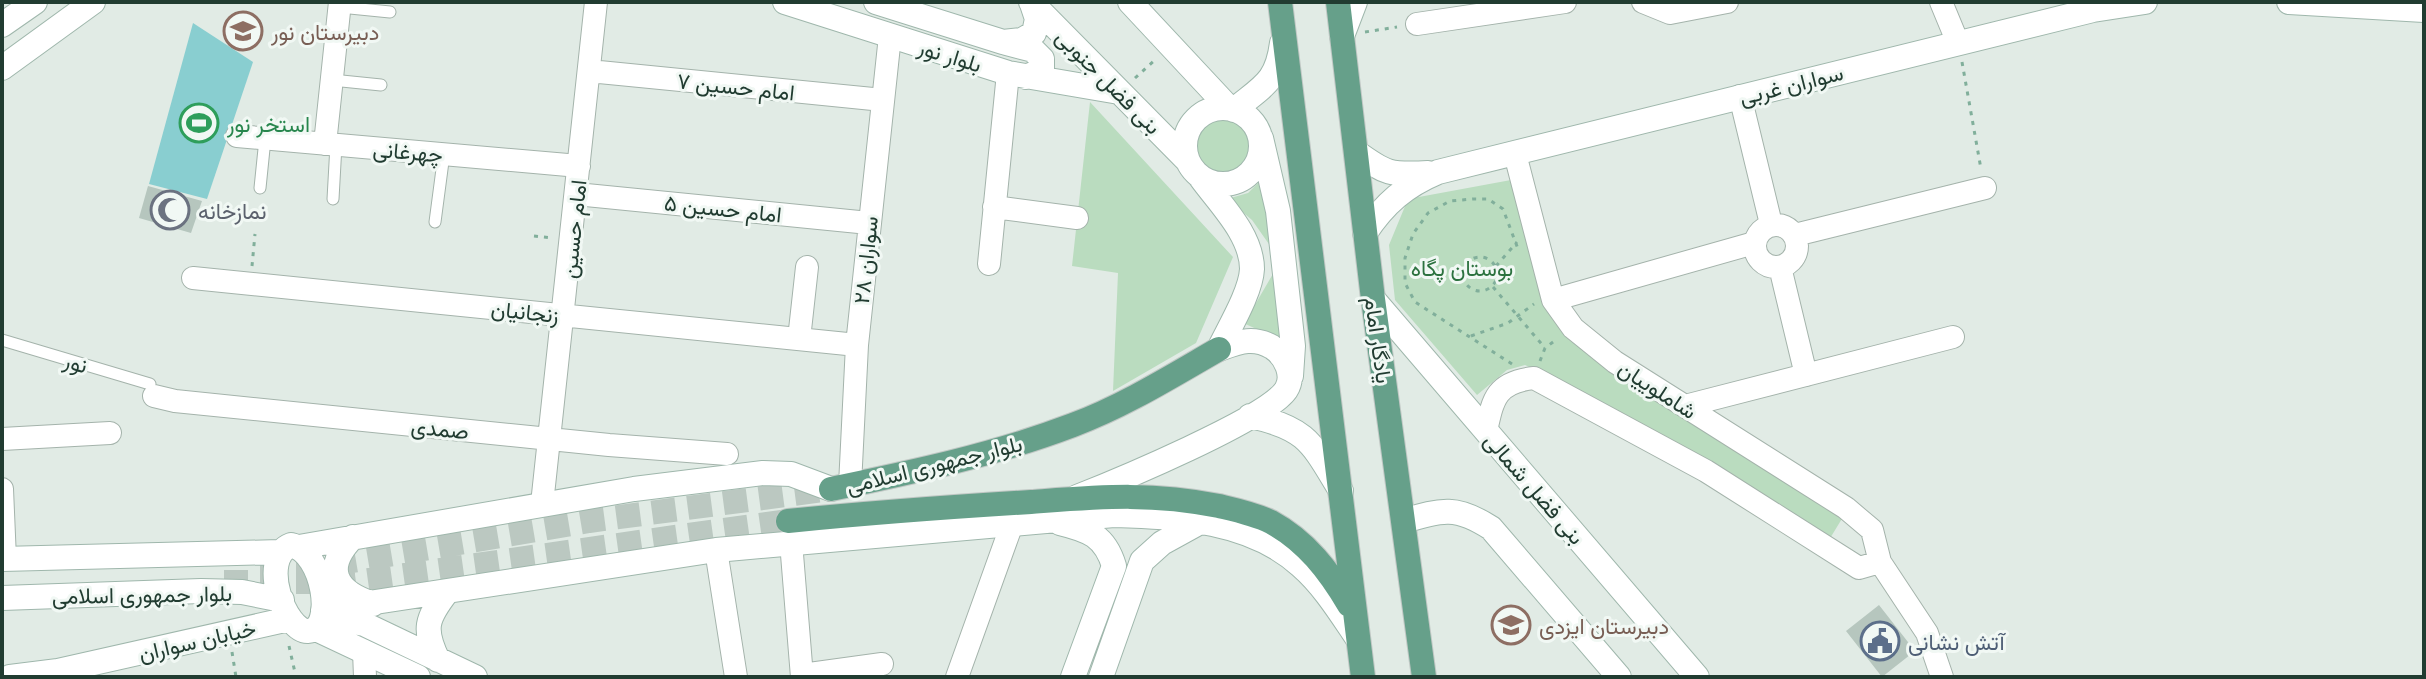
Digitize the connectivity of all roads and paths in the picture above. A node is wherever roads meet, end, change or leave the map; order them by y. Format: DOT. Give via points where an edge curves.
graph roads {
  1 [pos="35,2"];
  2 [pos="93,2"];
  3 [pos="596,2"];
  4 [pos="785,2"];
  5 [pos="876,2"];
  6 [pos="1130,2"];
  7 [pos="1280,2"];
  8 [pos="1338,2"];
  9 [pos="1355,2"];
  10 [pos="1565,2"];
  11 [pos="1643,2"];
  12 [pos="1727,2"];
  13 [pos="1941,2"];
  14 [pos="2145,2"];
  15 [pos="2289,2"];
  16 [pos="1032,3"];
  17 [pos="340,4"];
  18 [pos="2424,10"];
  19 [pos="390,12"];
  20 [pos="1417,24"];
  21 [pos="2,25"];
  22 [pos="1284,32"];
  23 [pos="890,36"];
  24 [pos="1342,36"];
  25 [pos="1003,42"];
  26 [pos="1958,43"];
  27 [pos="1171,46"];
  28 [pos="2,68"];
  29 [pos="589,71"];
  30 [pos="1017,75"];
  31 [pos="332,80"];
  32 [pos="381,85"];
  33 [pos="1119,92"];
  34 [pos="1740,96"];
  35 [pos="883,100"];
  36 [pos="1231,109"];
  37 [pos="237,136"];
  38 [pos="1261,138"];
  39 [pos="265,139"];
  40 [pos="330,144"];
  41 [pos="1356,152"];
  42 [pos="444,154"];
  43 [pos="1515,154"];
  44 [pos="579,166"];
  45 [pos="1194,169"];
  46 [pos="1438,172"];
  47 [pos="260,188"];
  48 [pos="1985,188"];
  49 [pos="576,194"];
  50 [pos="333,199"];
  51 [pos="994,207"];
  52 [pos="1077,218"];
  53 [pos="435,222"];
  54 [pos="869,223"];
  55 [pos="1771,224"];
  56 [pos="1365,233"];
  57 [pos="255,234"];
  58 [pos="1795,235"];
  59 [pos="1526,240"];
  60 [pos="1754,243"];
  61 [pos="1520,254"];
  62 [pos="989,264"];
  63 [pos="1496,266"];
  64 [pos="807,267"];
  65 [pos="1780,267"];
  66 [pos="193,278"];
  67 [pos="250,284"];
  68 [pos="1493,287"];
  69 [pos="1373,299"];
  70 [pos="1545,301"];
  71 [pos="564,315"];
  72 [pos="1516,317"];
  73 [pos="1573,328"];
  74 [pos="1471,336"];
  75 [pos="1953,337"];
  76 [pos="799,339"];
  77 [pos="2,340"];
  78 [pos="857,345"];
  79 [pos="1545,348"];
  80 [pos="1219,349"];
  81 [pos="1806,375"];
  82 [pos="1290,378"];
  83 [pos="1534,378"];
  84 [pos="152,390"];
  85 [pos="1685,406"];
  86 [pos="1258,412"];
  87 [pos="1486,431"];
  88 [pos="110,433"];
  89 [pos="2,439"];
  90 [pos="550,439"];
  91 [pos="727,454"];
  92 [pos="840,487"];
  93 [pos="2,489"];
  94 [pos="1341,491"];
  95 [pos="1072,499"];
  96 [pos="542,504"];
  97 [pos="1050,520"];
  98 [pos="1202,521"];
  99 [pos="1404,521"];
  100 [pos="1012,524"];
  101 [pos="789,532"];
  102 [pos="353,537"];
  103 [pos="290,550"];
  104 [pos="716,550"];
  105 [pos="239,551"];
  106 [pos="4,559"];
  107 [pos="1142,561"];
  108 [pos="1880,562"];
  109 [pos="1114,566"];
  110 [pos="242,592"];
  111 [pos="447,592"];
  112 [pos="2,598"];
  113 [pos="373,604"];
  114 [pos="285,613"];
  115 [pos="1354,614"];
  116 [pos="320,618"];
  117 [pos="229,633"];
  118 [pos="1358,639"];
  119 [pos="364,651"];
  120 [pos="438,660"];
  121 [pos="882,664"];
  122 [pos="58,674"];
  123 [pos="802,676"];
  124 [pos="10,677"];
  125 [pos="236,677"];
  126 [pos="296,677"];
  127 [pos="365,677"];
  128 [pos="418,677"];
  129 [pos="475,677"];
  130 [pos="736,677"];
  131 [pos="957,677"];
  132 [pos="1073,677"];
  133 [pos="1101,677"];
  134 [pos="1363,677"];
  135 [pos="1424,677"];
  136 [pos="1619,677"];
  137 [pos="1697,677"];
  138 [pos="1942,677"];
  1 -- 21 [label="main road"];
  2 -- 28 [label="main road"];
  3 -- 29 [label="street, امام حسین"];
  4 -- 23 [label="main road, بلوار نور"];
  5 -- 25 [label="main road, بلوار نور"];
  6 -- 27 [label="main road"];
  7 -- 22 [label="main road"];
  8 -- 24 [label="main road, یادگار امام"];
  9 -- 24 [label="main road"];
  10 -- 20 [label="street"];
  11 -- 12 [label="street" via="1670,13"];
  13 -- 26 [label="street"];
  14 -- 26 [label="main road, سواران غربی"];
  15 -- 18 [label="main road"];
  16 -- 25 [label="main road, بلوار نور" via="1034,33"];
  16 -- 33 [label="main road, بنی فضل جنوبی"];
  17 -- 19 [label="lane"];
  17 -- 31 [label="street"];
  20 -- 24 [label="path"];
  22 -- 36 [label="main road" via="1277,71"];
  22 -- 94 [label="main road"];
  23 -- 30 [label="main road, بلوار نور"];
  23 -- 35 [label="street, سواران ۲۸"];
  24 -- 41 [label="main road, یادگار امام"];
  25 -- 30 [label="main road" via="1033,50 1042,59 1042,70"];
  26 -- 34 [label="main road, سواران غربی"];
  26 -- 48 [label="path"];
  27 -- 33 [label="path"];
  27 -- 36 [label="main road"];
  29 -- 35 [label="street, امام حسین ۷"];
  29 -- 44 [label="street, امام حسین"];
  30 -- 33 [label="main road, بلوار نور"];
  30 -- 51 [label="street"];
  31 -- 32 [label="lane"];
  31 -- 40 [label="street"];
  33 -- 45 [label="main road, بنی فضل جنوبی"];
  34 -- 43 [label="main road, سواران غربی"];
  34 -- 55 [label="street"];
  35 -- 54 [label="street, سواران ۲۸"];
  36 -- 38 [label="main road" via="1249,118"];
  36 -- 45 [label="main road" via="1203,113 1193,122 1185,147"];
  37 -- 39 [label="street, چهرغانی"];
  38 -- 45 [label="main road" via="1257,163 1239,181 1213,183"];
  38 -- 82 [label="main road" via="1278,211 1293,346"];
  39 -- 40 [label="street, چهرغانی"];
  39 -- 47 [label="lane"];
  40 -- 42 [label="street, چهرغانی"];
  40 -- 50 [label="lane"];
  41 -- 46 [label="main road" via="1397,175"];
  41 -- 56 [label="main road, یادگار امام"];
  42 -- 44 [label="street, چهرغانی"];
  42 -- 53 [label="lane"];
  43 -- 46 [label="main road, سواران غربی"];
  43 -- 59 [label="street, شاملوییان"];
  44 -- 49 [label="street, امام حسین"];
  45 -- 80 [label="main road" via="1240,232 1252,269"];
  46 -- 56 [label="main road" via="1398,193"];
  48 -- 58 [label="street"];
  49 -- 54 [label="street, امام حسین ۵"];
  49 -- 71 [label="street, امام حسین"];
  51 -- 52 [label="street"];
  51 -- 62 [label="street"];
  54 -- 78 [label="street, سواران ۲۸"];
  55 -- 58 [label="street" via="1785,225"];
  55 -- 60 [label="street" via="1759,231"];
  56 -- 69 [label="main road, یادگار امام"];
  57 -- 67 [label="path"];
  58 -- 65 [label="street" via="1798,248"];
  59 -- 61 [label="path"];
  59 -- 63 [label="path"];
  59 -- 70 [label="street, شاملوییان"];
  59 -- 74 [label="path" via="1503,209 1488,199 1450,201 1428,213 1413,234 1405,258 1405,283 1415,302"];
  60 -- 65 [label="street" via="1756,256 1766,266"];
  60 -- 70 [label="street"];
  63 -- 68 [label="path"];
  63 -- 68 [label="path" via="1477,257 1462,272 1472,291"];
  64 -- 76 [label="street"];
  65 -- 81 [label="street"];
  66 -- 67 [label="street, زنجانیان"];
  67 -- 71 [label="street, زنجانیان"];
  68 -- 72 [label="path"];
  69 -- 87 [label="main road, بنی فضل شمالی"];
  69 -- 99 [label="main road, یادگار امام"];
  70 -- 72 [label="path"];
  70 -- 73 [label="street, شاملوییان"];
  71 -- 76 [label="street, زنجانیان"];
  71 -- 90 [label="street, امام حسین"];
  72 -- 74 [label="path"];
  72 -- 79 [label="path"];
  73 -- 79 [label="path"];
  73 -- 85 [label="street, شاملوییان"];
  74 -- 83 [label="path"];
  75 -- 81 [label="street"];
  76 -- 78 [label="street, زنجانیان"];
  77 -- 84 [label="lane, نور"];
  78 -- 92 [label="street, سواران ۲۸"];
  79 -- 83 [label="path"];
  80 -- 82 [label="main road" via="1246,340 1263,343 1283,359"];
  80 -- 92 [label="main road, بلوار جمهوری اسلامی" via="1076,424 958,462"];
  81 -- 85 [label="street"];
  82 -- 86 [label="main road" via="1283,394"];
  83 -- 87 [label="street" via="1517,379 1494,398"];
  83 -- 108 [label="street, شاملوییان" via="1706,471 1859,568"];
  84 -- 90 [label="street, صمدی" via="175,401"];
  85 -- 108 [label="street, شاملوییان" via="1846,508 1872,530"];
  86 -- 94 [label="main road" via="1299,432"];
  86 -- 95 [label="main road"];
  87 -- 137 [label="main road, بنی فضل شمالی"];
  88 -- 89 [label="street"];
  90 -- 91 [label="street, صمدی"];
  90 -- 96 [label="street, امام حسین"];
  92 -- 96 [label="main road, بلوار جمهوری اسلامی" via="791,474 763,473"];
  93 -- 106 [label="street"];
  94 -- 115 [label="main road"];
  95 -- 101 [label="main road, بلوار جمهوری اسلامی" via="951,506"];
  95 -- 115 [label="main road, بلوار جمهوری اسلامی" via="1183,499 1268,521 1315,556"];
  96 -- 102 [label="main road, بلوار جمهوری اسلامی"];
  97 -- 98 [label="main road, بلوار جمهوری اسلامی" via="1114,515"];
  97 -- 100 [label="main road, بلوار جمهوری اسلامی"];
  97 -- 109 [label="main road" via="1103,541"];
  98 -- 107 [label="main road"];
  98 -- 118 [label="main road, بلوار جمهوری اسلامی" via="1269,543 1301,565"];
  99 -- 135 [label="main road, یادگار امام"];
  99 -- 136 [label="main road" via="1450,511 1491,528"];
  100 -- 101 [label="main road, بلوار جمهوری اسلامی"];
  100 -- 131 [label="street"];
  101 -- 104 [label="main road, بلوار جمهوری اسلامی"];
  101 -- 123 [label="street"];
  102 -- 103 [label="main road, بلوار جمهوری اسلامی"];
  102 -- 113 [label="main road" via="340,551 338,582 356,599"];
  103 -- 105 [label="main road, بلوار جمهوری اسلامی"];
  103 -- 114 [label="main road" via="275,567"];
  103 -- 116 [label="main road" via="308,554 316,567 322,585"];
  104 -- 111 [label="main road, بلوار جمهوری اسلامی"];
  104 -- 130 [label="street"];
  105 -- 106 [label="main road, بلوار جمهوری اسلامی"];
  105 -- 110 [label="main road" via="256,568 256,576"];
  107 -- 109 [label="main road" via="1140,553 1124,548"];
  107 -- 133 [label="main road"];
  108 -- 138 [label="street, شاملوییان" via="1927,633"];
  109 -- 132 [label="main road"];
  110 -- 112 [label="main road, بلوار جمهوری اسلامی"];
  110 -- 114 [label="main road, بلوار جمهوری اسلامی"];
  111 -- 113 [label="main road, بلوار جمهوری اسلامی"];
  111 -- 120 [label="main road" via="430,616 427,633"];
  113 -- 116 [label="main road, بلوار جمهوری اسلامی"];
  114 -- 116 [label="main road, بلوار جمهوری اسلامی" via="306,632"];
  114 -- 117 [label="main road, خیابان سواران"];
  114 -- 126 [label="path"];
  115 -- 118 [label="main road"];
  116 -- 119 [label="main road"];
  116 -- 120 [label="main road" via="364,624"];
  117 -- 122 [label="main road, خیابان سواران"];
  117 -- 125 [label="path"];
  118 -- 134 [label="main road"];
  119 -- 127 [label="street"];
  119 -- 128 [label="main road"];
  120 -- 129 [label="main road"];
  121 -- 123 [label="street"];
  122 -- 124 [label="main road, خیابان سواران"];
}
